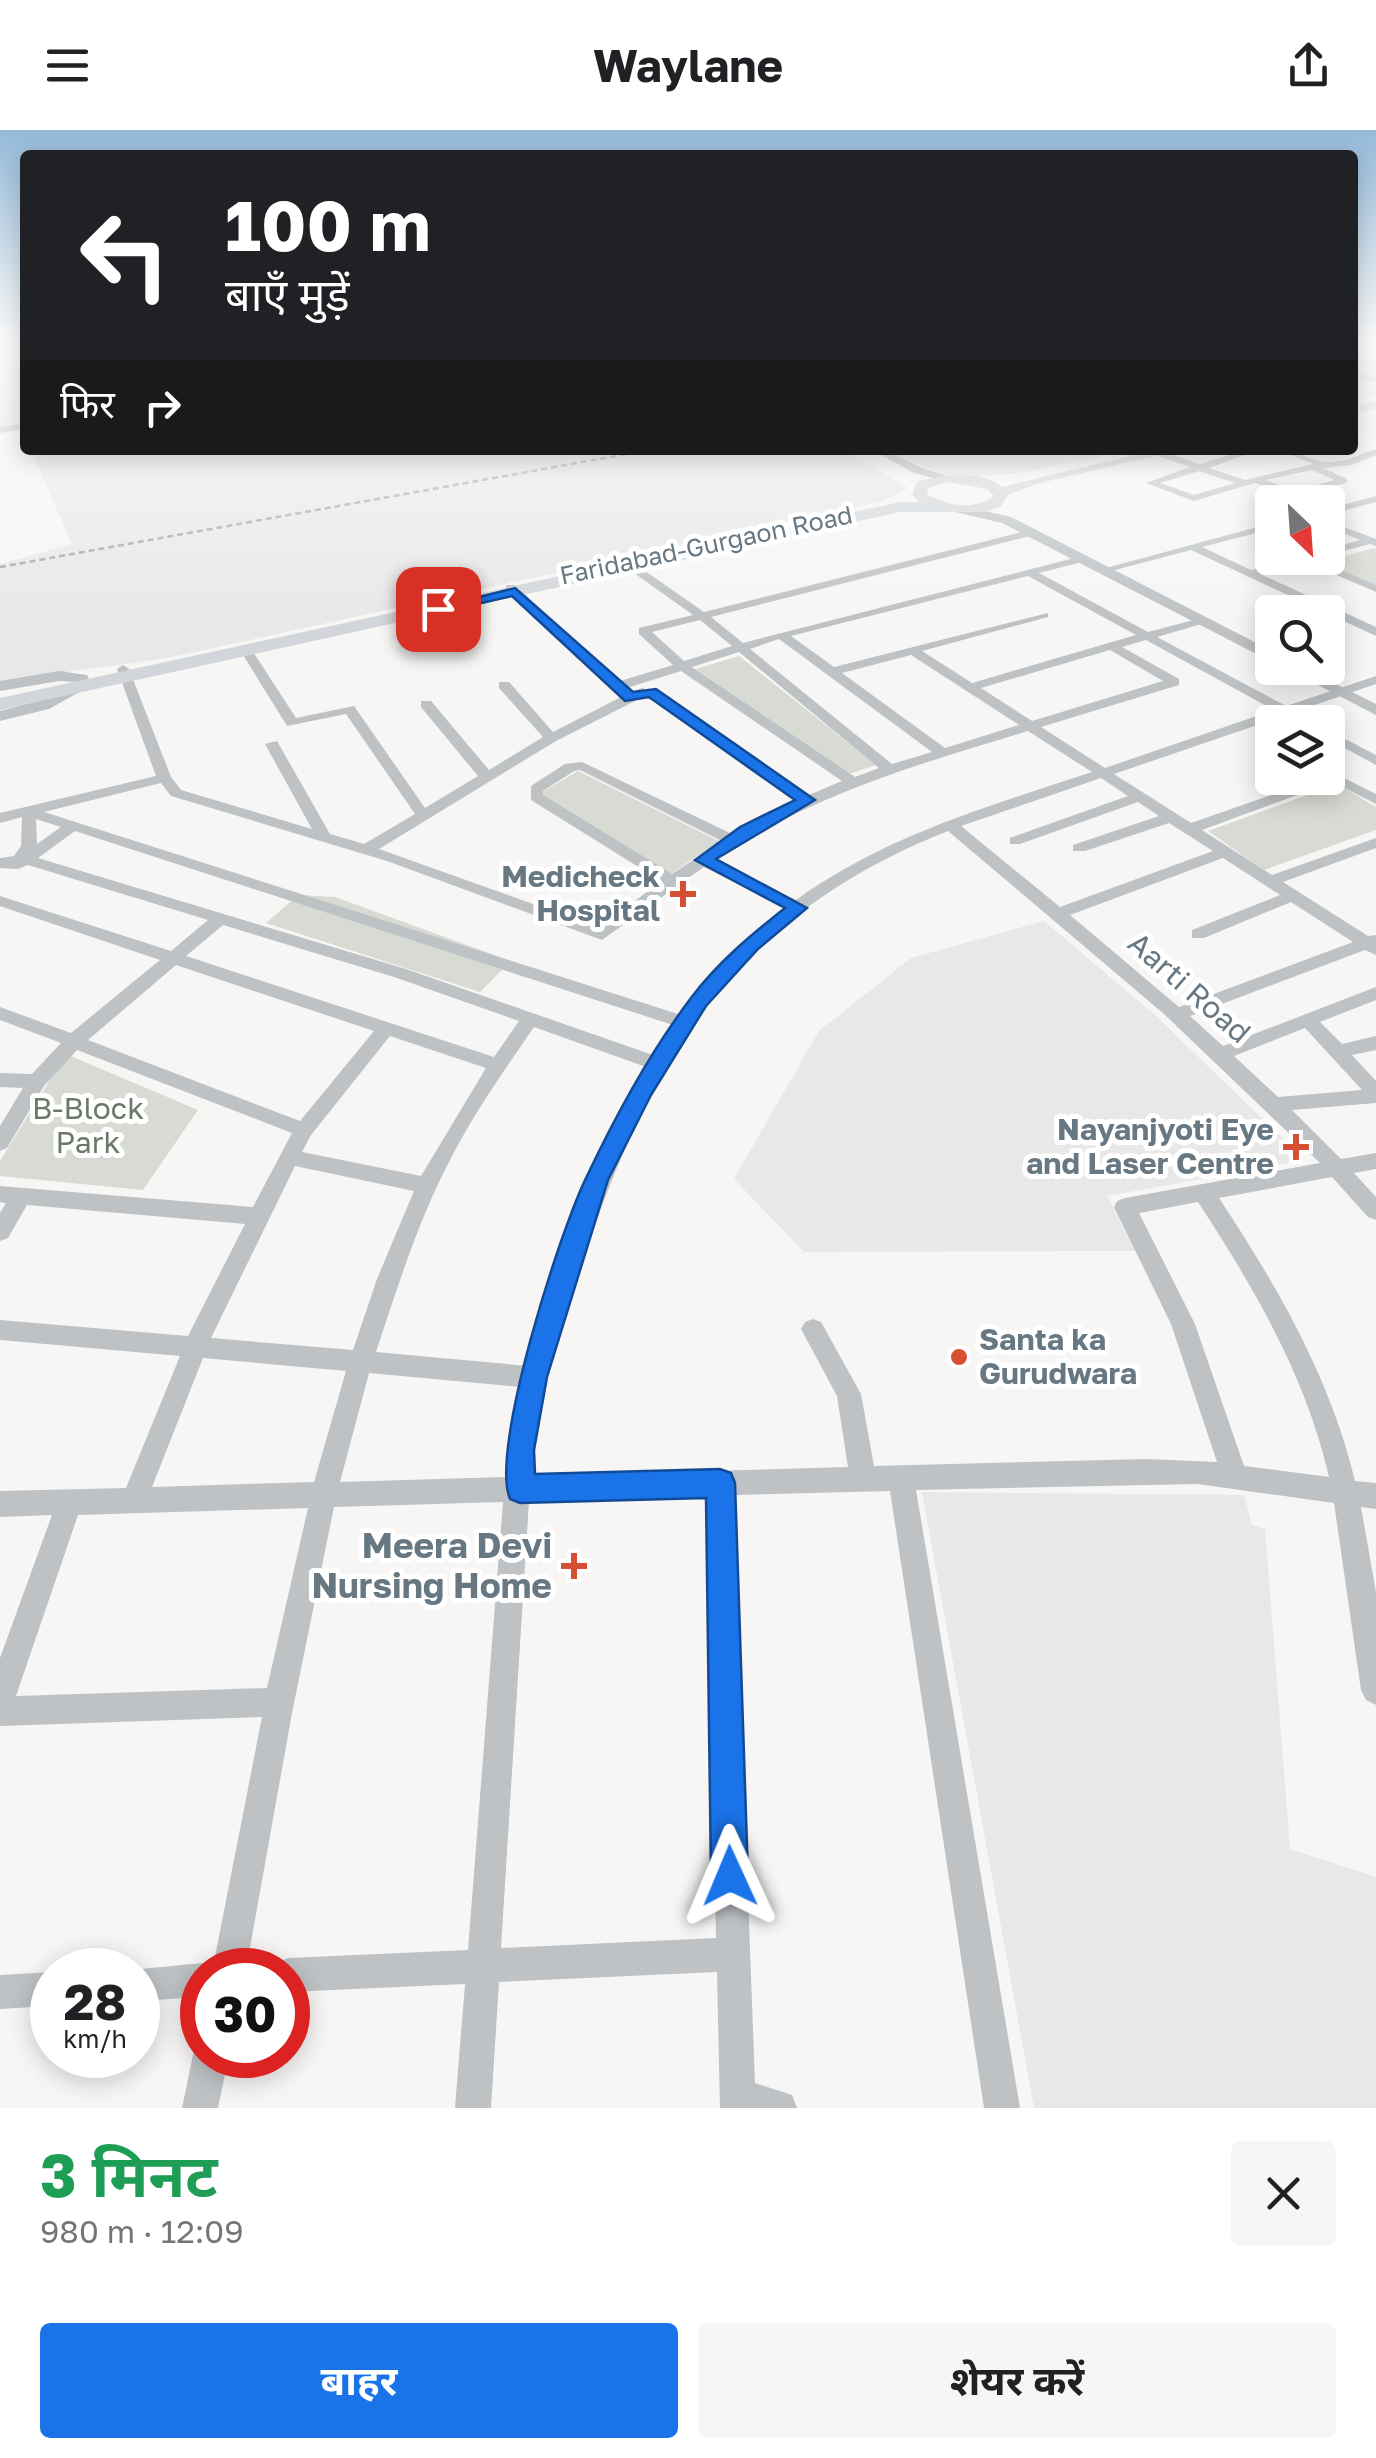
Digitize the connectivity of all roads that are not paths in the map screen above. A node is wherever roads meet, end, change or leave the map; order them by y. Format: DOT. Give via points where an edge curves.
graph roads {
  1 [pos="1376,452"];
  2 [pos="872,455"];
  3 [pos="888,455"];
  4 [pos="1141,455"];
  5 [pos="1145,455"];
  6 [pos="1171,455"];
  7 [pos="1237,455"];
  8 [pos="1297,455"];
  9 [pos="1327,466"];
  10 [pos="1197,467"];
  11 [pos="1309,467"];
  12 [pos="948,478"];
  13 [pos="980,481"];
  14 [pos="1250,481"];
  15 [pos="920,490"];
  16 [pos="1000,497"];
  17 [pos="1376,499"];
  18 [pos="1361,503"];
  19 [pos="950,507"];
  20 [pos="1345,507"];
  21 [pos="1376,509"];
  22 [pos="1255,530"];
  23 [pos="1345,531"];
  24 [pos="1030,532"];
  25 [pos="1373,542"];
  26 [pos="1194,546"];
  27 [pos="1345,548"];
  28 [pos="1082,559"];
  29 [pos="631,566"];
  30 [pos="1111,568"];
  31 [pos="1029,572"];
  32 [pos="1255,573"];
  33 [pos="1251,574"];
  34 [pos="1345,575"];
  35 [pos="1376,589"];
  36 [pos="512,590"];
  37 [pos="701,615"];
  38 [pos="1044,615"];
  39 [pos="1200,620"];
  40 [pos="1376,632"];
  41 [pos="781,635"];
  42 [pos="1147,636"];
  43 [pos="1255,645"];
  44 [pos="1111,646"];
  45 [pos="1255,646"];
  46 [pos="739,648"];
  47 [pos="246,650"];
  48 [pos="912,650"];
  49 [pos="682,666"];
  50 [pos="832,672"];
  51 [pos="125,673"];
  52 [pos="1376,680"];
  53 [pos="83,682"];
  54 [pos="504,685"];
  55 [pos="1331,685"];
  56 [pos="1335,685"];
  57 [pos="0,686"];
  58 [pos="968,688"];
  59 [pos="1345,691"];
  60 [pos="624,692"];
  61 [pos="0,700"];
  62 [pos="1376,703"];
  63 [pos="426,704"];
  64 [pos="1274,705"];
  65 [pos="1303,705"];
  66 [pos="1376,710"];
  67 [pos="0,716"];
  68 [pos="1255,721"];
  69 [pos="1027,726"];
  70 [pos="551,738"];
  71 [pos="272,744"];
  72 [pos="1345,744"];
  73 [pos="942,752"];
  74 [pos="1376,761"];
  75 [pos="512,762"];
  76 [pos="890,769"];
  77 [pos="1102,773"];
  78 [pos="487,776"];
  79 [pos="164,778"];
  80 [pos="552,778"];
  81 [pos="852,782"];
  82 [pos="1140,797"];
  83 [pos="807,800"];
  84 [pos="1376,800"];
  85 [pos="29,812"];
  86 [pos="423,815"];
  87 [pos="1171,817"];
  88 [pos="0,818"];
  89 [pos="950,825"];
  90 [pos="73,826"];
  91 [pos="1188,828"];
  92 [pos="324,837"];
  93 [pos="733,840"];
  94 [pos="1016,841"];
  95 [pos="1376,843"];
  96 [pos="1080,848"];
  97 [pos="366,850"];
  98 [pos="1224,852"];
  99 [pos="22,859"];
  100 [pos="704,860"];
  101 [pos="0,863"];
  102 [pos="0,877"];
  103 [pos="672,880"];
  104 [pos="1268,882"];
  105 [pos="1291,896"];
  106 [pos="0,901"];
  107 [pos="798,908"];
  108 [pos="1058,914"];
  109 [pos="221,918"];
  110 [pos="1198,934"];
  111 [pos="1373,944"];
  112 [pos="174,958"];
  113 [pos="1376,994"];
  114 [pos="1180,1012"];
  115 [pos="0,1014"];
  116 [pos="531,1018"];
  117 [pos="1307,1020"];
  118 [pos="683,1022"];
  119 [pos="386,1029"];
  120 [pos="72,1043"];
  121 [pos="1376,1043"];
  122 [pos="1337,1052"];
  123 [pos="1223,1053"];
  124 [pos="656,1064"];
  125 [pos="498,1066"];
  126 [pos="0,1080"];
  127 [pos="37,1081"];
  128 [pos="1376,1095"];
  129 [pos="1278,1104"];
  130 [pos="304,1130"];
  131 [pos="0,1143"];
  132 [pos="289,1156"];
  133 [pos="1376,1161"];
  134 [pos="1337,1167"];
  135 [pos="428,1185"];
  136 [pos="1203,1192"];
  137 [pos="10,1195"];
  138 [pos="1376,1212"];
  139 [pos="258,1216"];
  140 [pos="0,1232"];
  141 [pos="813,1328"];
  142 [pos="0,1330"];
  143 [pos="196,1345"];
  144 [pos="359,1363"];
  145 [pos="534,1377"];
  146 [pos="1235,1477"];
  147 [pos="902,1478"];
  148 [pos="863,1479"];
  149 [pos="720,1483"];
  150 [pos="520,1489"];
  151 [pos="1346,1492"];
  152 [pos="325,1494"];
  153 [pos="1376,1496"];
  154 [pos="134,1500"];
  155 [pos="70,1502"];
  156 [pos="0,1504"];
  157 [pos="1376,1690"];
  158 [pos="0,1699"];
  159 [pos="282,1702"];
  160 [pos="0,1711"];
  161 [pos="233,1948"];
  162 [pos="732,1954"];
  163 [pos="484,1964"];
  164 [pos="310,1974"];
  165 [pos="30,1990"];
  166 [pos="0,1992"];
  167 [pos="206,2078"];
  168 [pos="738,2102"];
  169 [pos="200,2108"];
  170 [pos="473,2108"];
  171 [pos="779,2108"];
  172 [pos="1002,2108"];
  1 -- 9 [label="street"];
  2 -- 15 [label="street"];
  3 -- 12 [label="street"];
  4 -- 13 [label="main road"];
  5 -- 16 [label="main road" via="1036,480"];
  6 -- 10 [label="street"];
  7 -- 10 [label="street"];
  8 -- 9 [label="street"];
  9 -- 11 [label="street"];
  10 -- 14 [label="street"];
  10 -- 14 [label="street" via="1149,482 1191,498"];
  11 -- 14 [label="street"];
  11 -- 14 [label="street" via="1344,481 1294,494"];
  12 -- 13 [label="main road, Faridabad-Gurgaon Road"];
  12 -- 15 [label="main road, Faridabad-Gurgaon Road"];
  13 -- 16 [label="main road"];
  15 -- 19 [label="main road"];
  15 -- 36 [label="main road, Faridabad-Gurgaon Road"];
  16 -- 19 [label="main road, Faridabad-Gurgaon Road"];
  16 -- 30 [label="street" via="1014,518"];
  17 -- 18 [label="street"];
  18 -- 20 [label="street"];
  18 -- 21 [label="street"];
  19 -- 24 [label="street" via="994,515"];
  19 -- 29 [label="main road, Faridabad-Gurgaon Road" via="900,508"];
  22 -- 26 [label="street"];
  23 -- 25 [label="street"];
  24 -- 28 [label="street"];
  24 -- 37 [label="street"];
  25 -- 27 [label="street"];
  26 -- 30 [label="street"];
  26 -- 33 [label="street"];
  28 -- 31 [label="street"];
  28 -- 39 [label="street"];
  29 -- 36 [label="main road, Faridabad-Gurgaon Road"];
  29 -- 37 [label="street"];
  30 -- 43 [label="street"];
  31 -- 41 [label="street"];
  31 -- 42 [label="street"];
  32 -- 33 [label="street"];
  33 -- 40 [label="street"];
  34 -- 35 [label="street"];
  36 -- 47 [label="main road, Faridabad-Gurgaon Road"];
  36 -- 51 [label="main road, Faridabad-Gurgaon Road"];
  36 -- 60 [label="street"];
  37 -- 46 [label="street"];
  37 -- 49 [label="street" via="642,634"];
  38 -- 48 [label="street"];
  39 -- 42 [label="street"];
  39 -- 45 [label="street"];
  41 -- 46 [label="street"];
  41 -- 50 [label="street"];
  42 -- 44 [label="street"];
  42 -- 64 [label="street"];
  44 -- 58 [label="street"];
  44 -- 69 [label="street" via="1174,682"];
  46 -- 49 [label="street"];
  46 -- 76 [label="street"];
  47 -- 51 [label="main road, Faridabad-Gurgaon Road"];
  47 -- 86 [label="street" via="292,722 349,709"];
  48 -- 50 [label="street"];
  48 -- 58 [label="street"];
  49 -- 60 [label="street"];
  49 -- 81 [label="street"];
  50 -- 73 [label="street"];
  51 -- 53 [label="main road"];
  51 -- 79 [label="street"];
  52 -- 59 [label="street"];
  53 -- 57 [label="street" via="59,676"];
  53 -- 61 [label="main road"];
  53 -- 67 [label="street" via="42,705"];
  54 -- 70 [label="street"];
  55 -- 59 [label="street"];
  56 -- 59 [label="street"];
  58 -- 69 [label="street"];
  59 -- 62 [label="street"];
  59 -- 65 [label="street"];
  59 -- 66 [label="street"];
  60 -- 70 [label="street"];
  60 -- 83 [label="street" via="651,692"];
  63 -- 78 [label="street"];
  68 -- 77 [label="street"];
  69 -- 73 [label="street"];
  69 -- 77 [label="street"];
  70 -- 75 [label="street"];
  71 -- 92 [label="street"];
  72 -- 74 [label="street"];
  73 -- 76 [label="street"];
  75 -- 78 [label="street"];
  75 -- 80 [label="street"];
  76 -- 81 [label="street"];
  77 -- 82 [label="street"];
  77 -- 89 [label="street"];
  78 -- 86 [label="street"];
  79 -- 85 [label="street"];
  79 -- 92 [label="street" via="192,800"];
  80 -- 93 [label="street" via="570,767 588,767"];
  80 -- 103 [label="street" via="536,797"];
  81 -- 83 [label="street"];
  82 -- 87 [label="street"];
  82 -- 94 [label="street"];
  83 -- 93 [label="street"];
  84 -- 91 [label="street" via="1334,777"];
  85 -- 88 [label="street"];
  85 -- 90 [label="street"];
  85 -- 99 [label="street" via="29,846"];
  86 -- 97 [label="street"];
  87 -- 91 [label="street"];
  87 -- 96 [label="street"];
  89 -- 107 [label="street" via="881,854"];
  89 -- 108 [label="street, Aarti Road"];
  90 -- 99 [label="street"];
  90 -- 118 [label="street"];
  91 -- 98 [label="street"];
  92 -- 97 [label="street"];
  93 -- 100 [label="street"];
  95 -- 104 [label="street"];
  97 -- 103 [label="street" via="596,935 615,929"];
  98 -- 104 [label="street"];
  98 -- 108 [label="street"];
  99 -- 101 [label="street"];
  99 -- 102 [label="street"];
  99 -- 109 [label="street"];
  100 -- 103 [label="street"];
  100 -- 107 [label="street"];
  104 -- 105 [label="street"];
  105 -- 110 [label="street"];
  105 -- 111 [label="street"];
  106 -- 112 [label="street"];
  107 -- 118 [label="street" via="752,944"];
  108 -- 114 [label="street, Aarti Road"];
  109 -- 112 [label="street"];
  109 -- 116 [label="street"];
  111 -- 114 [label="street"];
  112 -- 119 [label="street"];
  112 -- 120 [label="street"];
  113 -- 117 [label="street"];
  114 -- 123 [label="street, Aarti Road"];
  115 -- 120 [label="street"];
  116 -- 124 [label="street"];
  116 -- 125 [label="street"];
  117 -- 122 [label="street"];
  117 -- 123 [label="street"];
  118 -- 124 [label="street"];
  119 -- 125 [label="street"];
  119 -- 130 [label="street"];
  120 -- 127 [label="street"];
  120 -- 130 [label="street"];
  121 -- 122 [label="street"];
  122 -- 128 [label="street"];
  123 -- 129 [label="street, Aarti Road"];
  124 -- 145 [label="street" via="596,1180"];
  125 -- 135 [label="street"];
  126 -- 127 [label="street"];
  127 -- 131 [label="street"];
  128 -- 129 [label="street"];
  129 -- 134 [label="street, Aarti Road"];
  130 -- 132 [label="street"];
  132 -- 135 [label="street"];
  132 -- 139 [label="street"];
  133 -- 134 [label="street"];
  134 -- 136 [label="street"];
  134 -- 138 [label="street, Aarti Road"];
  135 -- 144 [label="street"];
  136 -- 146 [label="street" via="1126,1210 1183,1324"];
  136 -- 151 [label="street" via="1267,1291 1314,1388"];
  137 -- 139 [label="street"];
  137 -- 140 [label="street"];
  139 -- 143 [label="street"];
  141 -- 148 [label="street" via="849,1394"];
  142 -- 143 [label="street"];
  143 -- 144 [label="street"];
  143 -- 154 [label="street"];
  144 -- 145 [label="street"];
  144 -- 152 [label="street"];
  145 -- 150 [label="street"];
  146 -- 147 [label="street" via="1146,1471"];
  146 -- 151 [label="street"];
  147 -- 148 [label="street"];
  147 -- 172 [label="street"];
  148 -- 149 [label="street"];
  149 -- 150 [label="street"];
  149 -- 162 [label="street"];
  150 -- 152 [label="street"];
  150 -- 163 [label="street"];
  151 -- 153 [label="street"];
  151 -- 157 [label="street"];
  152 -- 154 [label="street"];
  152 -- 159 [label="street"];
  154 -- 155 [label="street"];
  155 -- 156 [label="street"];
  155 -- 158 [label="street"];
  159 -- 160 [label="street"];
  159 -- 161 [label="street"];
  162 -- 163 [label="street"];
  162 -- 168 [label="street"];
  163 -- 164 [label="street"];
  163 -- 170 [label="street"];
  165 -- 166 [label="street"];
  167 -- 169 [label="street"];
  168 -- 171 [label="street"];
}
